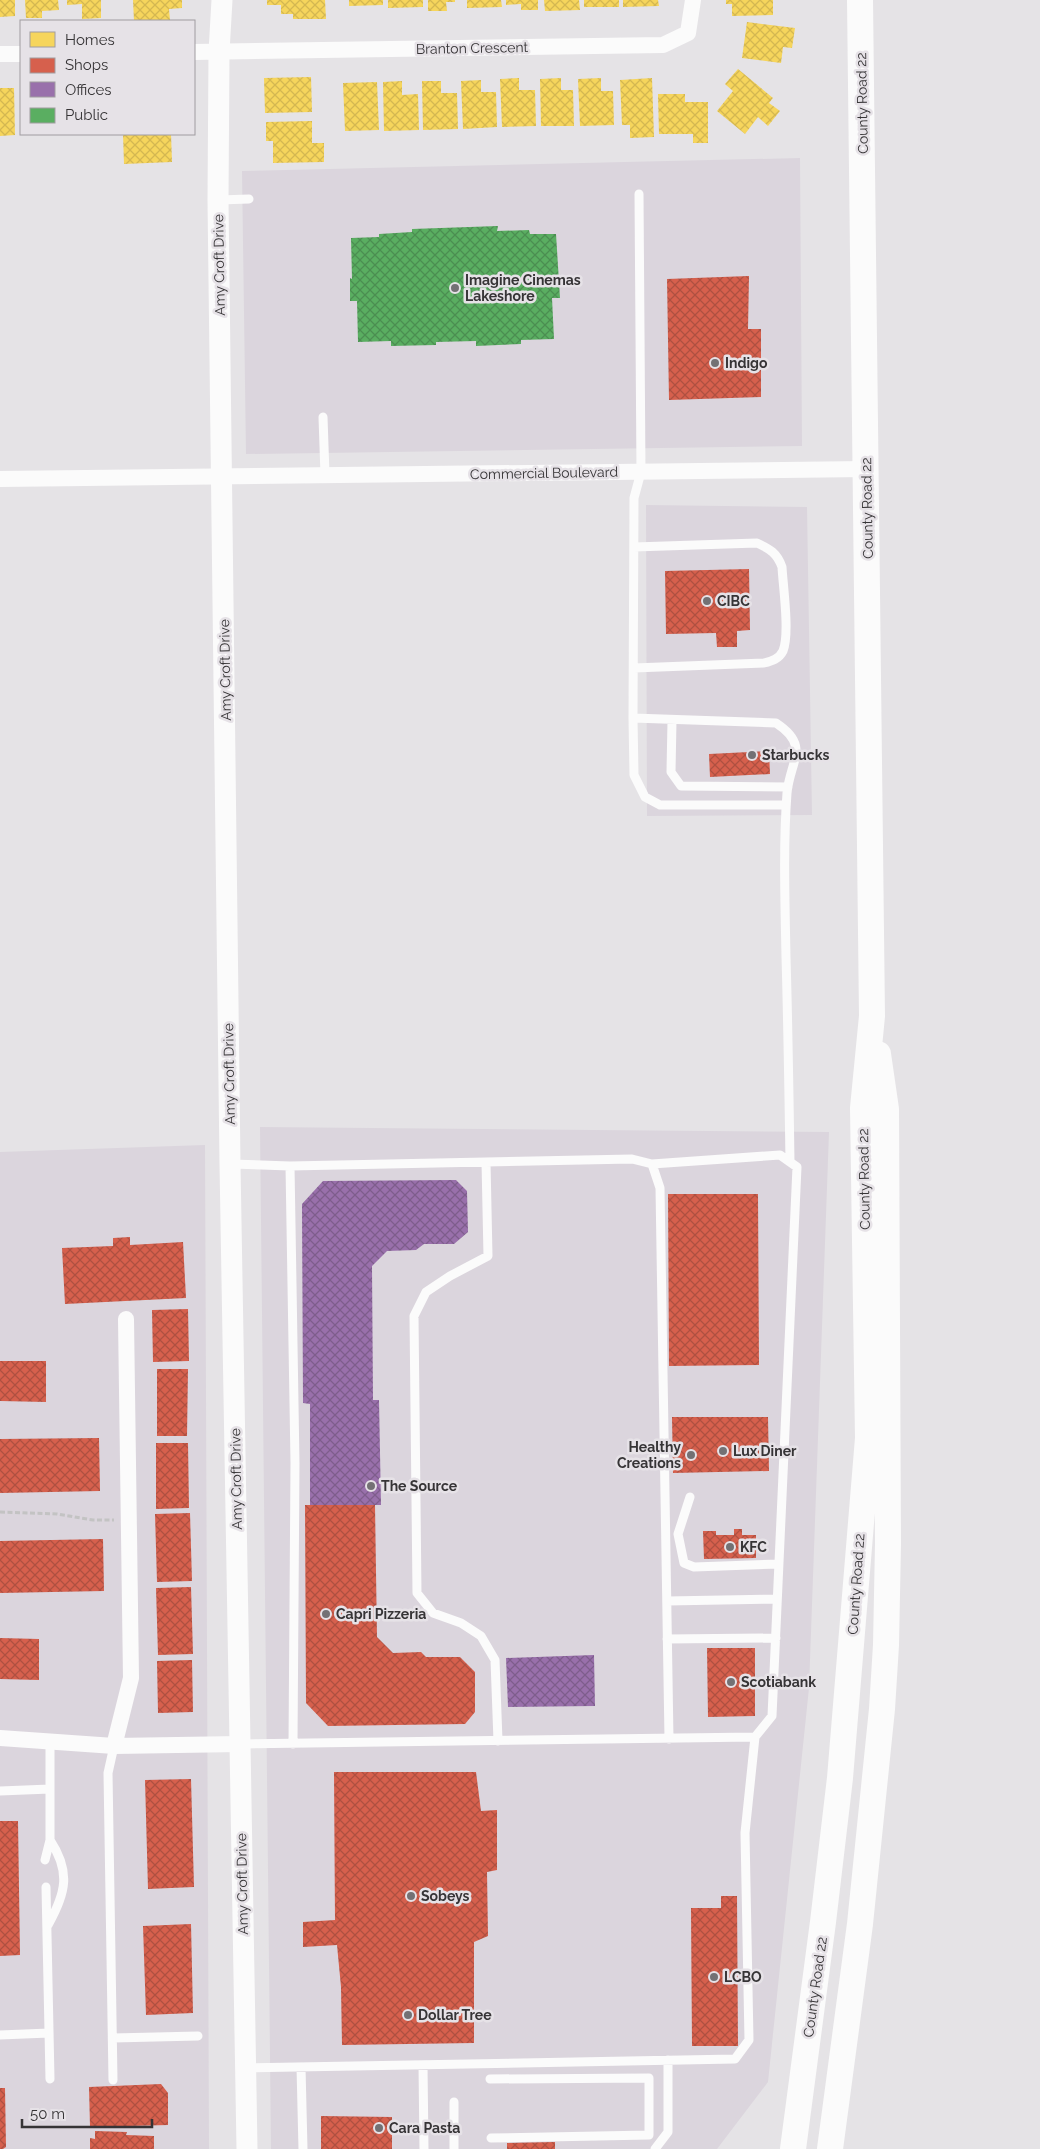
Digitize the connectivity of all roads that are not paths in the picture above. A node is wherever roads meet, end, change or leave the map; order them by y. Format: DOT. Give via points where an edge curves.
graph roads {
  1 [pos="222,0"];
  2 [pos="693,0"];
  3 [pos="860,0"];
  4 [pos="195,52"];
  5 [pos="219,52"];
  6 [pos="0,54"];
  7 [pos="20,54"];
  8 [pos="638,194"];
  9 [pos="249,199"];
  10 [pos="218,200"];
  11 [pos="323,417"];
  12 [pos="866,469"];
  13 [pos="641,472"];
  14 [pos="325,475"];
  15 [pos="222,476"];
  16 [pos="0,479"];
  17 [pos="634,547"];
  18 [pos="634,668"];
  19 [pos="633,718"];
  20 [pos="672,721"];
  21 [pos="788,787"];
  22 [pos="786,805"];
  23 [pos="872,1016"];
  24 [pos="486,1162"];
  25 [pos="790,1162"];
  26 [pos="230,1164"];
  27 [pos="652,1164"];
  28 [pos="290,1166"];
  29 [pos="126,1320"];
  30 [pos="868,1438"];
  31 [pos="690,1497"];
  32 [pos="779,1564"];
  33 [pos="778,1599"];
  34 [pos="667,1601"];
  35 [pos="667,1638"];
  36 [pos="776,1638"];
  37 [pos="755,1737"];
  38 [pos="0,1738"];
  39 [pos="669,1738"];
  40 [pos="498,1741"];
  41 [pos="50,1742"];
  42 [pos="240,1744"];
  43 [pos="293,1744"];
  44 [pos="114,1746"];
  45 [pos="50,1789"];
  46 [pos="0,1791"];
  47 [pos="50,1840"];
  48 [pos="45,1860"];
  49 [pos="46,1887"];
  50 [pos="47,1926"];
  51 [pos="49,2033"];
  52 [pos="0,2035"];
  53 [pos="198,2036"];
  54 [pos="112,2038"];
  55 [pos="668,2060"];
  56 [pos="423,2064"];
  57 [pos="301,2067"];
  58 [pos="246,2068"];
  59 [pos="50,2079"];
  60 [pos="490,2079"];
  61 [pos="113,2080"];
  62 [pos="454,2102"];
  63 [pos="491,2138"];
  64 [pos="247,2149"];
  65 [pos="303,2149"];
  66 [pos="424,2149"];
  67 [pos="454,2149"];
  68 [pos="655,2149"];
  69 [pos="793,2149"];
  70 [pos="813,2149"];
  71 [pos="830,2149"];
  1 -- 5 [label="street, Amy Croft Drive"];
  2 -- 5 [label="street, Branton Crescent" via="688,33 663,45"];
  3 -- 12 [label="main road, County Road 22"];
  4 -- 5 [label="street"];
  5 -- 10 [label="street, Amy Croft Drive"];
  6 -- 7 [label="street"];
  8 -- 13 [label="lane"];
  9 -- 10 [label="lane"];
  10 -- 15 [label="street, Amy Croft Drive"];
  11 -- 14 [label="lane"];
  12 -- 13 [label="street, Commercial Boulevard"];
  12 -- 23 [label="main road, County Road 22"];
  13 -- 14 [label="street, Commercial Boulevard"];
  13 -- 17 [label="lane" via="634,498"];
  14 -- 15 [label="street, Commercial Boulevard"];
  15 -- 16 [label="street, Commercial Boulevard"];
  15 -- 26 [label="street, Amy Croft Drive"];
  17 -- 18 [label="lane"];
  17 -- 18 [label="lane" via="757,543 770,549 779,557 782,567 786,639 783,652 776,660 764,663"];
  18 -- 19 [label="lane"];
  19 -- 20 [label="lane"];
  19 -- 22 [label="lane" via="634,775 645,797 660,804"];
  20 -- 21 [label="lane" via="671,772 681,786"];
  20 -- 21 [label="lane" via="776,723 789,731 796,745"];
  21 -- 22 [label="lane"];
  22 -- 25 [label="lane"];
  23 -- 30 [label="main road, County Road 22" via="863,1108"];
  23 -- 71 [label="main road, County Road 22" via="886,1109 886,1645 860,1924"];
  24 -- 27 [label="lane" via="632,1159"];
  24 -- 28 [label="lane"];
  24 -- 40 [label="lane" via="488,1256 426,1292 414,1316 417,1593 433,1613 462,1623 481,1636 495,1660"];
  25 -- 27 [label="lane" via="780,1155"];
  25 -- 32 [label="lane" via="797,1167"];
  26 -- 28 [label="lane"];
  26 -- 42 [label="street, Amy Croft Drive"];
  27 -- 34 [label="lane" via="660,1188"];
  28 -- 43 [label="lane" via="295,1463"];
  29 -- 44 [label="street" via="131,1678"];
  30 -- 69 [label="main road, County Road 22" via="840,1778"];
  30 -- 70 [label="main road" via="870,1616 863,1736 847,1899"];
  31 -- 32 [label="lane" via="678,1534 684,1563 694,1567"];
  32 -- 33 [label="lane"];
  33 -- 34 [label="lane"];
  33 -- 36 [label="lane"];
  34 -- 35 [label="lane"];
  35 -- 36 [label="lane"];
  35 -- 39 [label="lane"];
  36 -- 37 [label="lane" via="772,1716"];
  37 -- 39 [label="lane"];
  37 -- 55 [label="lane" via="745,1833 749,2040 735,2059"];
  38 -- 41 [label="street"];
  39 -- 40 [label="lane"];
  40 -- 43 [label="lane"];
  41 -- 44 [label="street"];
  41 -- 45 [label="lane"];
  42 -- 43 [label="lane"];
  42 -- 44 [label="street"];
  42 -- 58 [label="street, Amy Croft Drive"];
  44 -- 54 [label="lane" via="108,1773"];
  45 -- 46 [label="lane"];
  45 -- 47 [label="lane"];
  47 -- 48 [label="lane"];
  47 -- 50 [label="lane" via="60,1856 64,1873 63,1893"];
  49 -- 50 [label="lane"];
  50 -- 51 [label="lane"];
  51 -- 52 [label="lane"];
  51 -- 59 [label="lane"];
  53 -- 54 [label="lane"];
  54 -- 61 [label="lane"];
  55 -- 56 [label="lane"];
  55 -- 68 [label="lane" via="668,2132"];
  56 -- 57 [label="lane"];
  56 -- 66 [label="lane"];
  57 -- 58 [label="lane"];
  57 -- 65 [label="lane"];
  58 -- 64 [label="street, Amy Croft Drive"];
  60 -- 63 [label="lane" via="649,2078 649,2135"];
  62 -- 67 [label="lane"];
}
